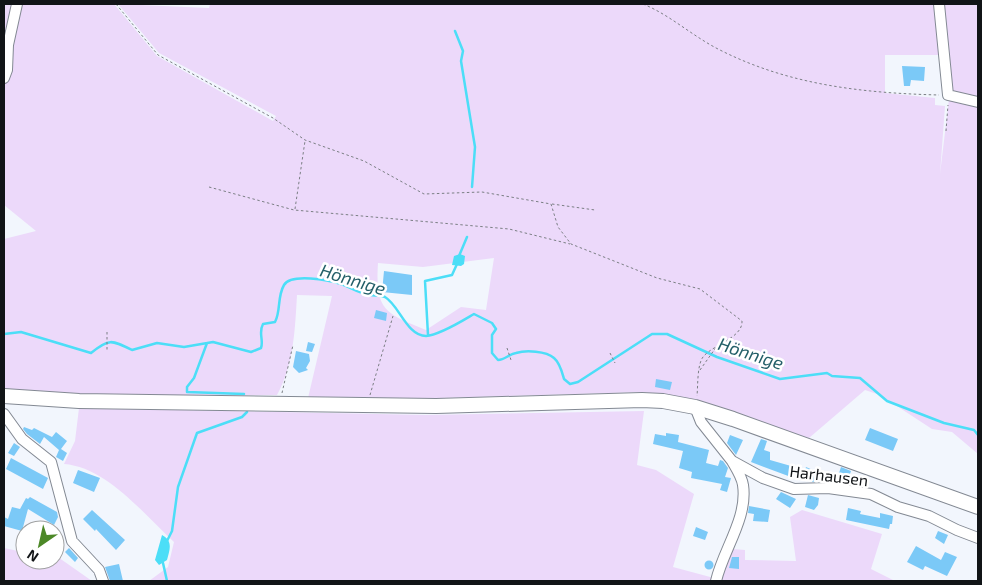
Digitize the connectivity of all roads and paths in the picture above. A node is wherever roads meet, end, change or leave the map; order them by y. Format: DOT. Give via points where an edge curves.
graph roads {
  1 [pos="17,4"];
  2 [pos="116,4"];
  3 [pos="186,4"];
  4 [pos="212,4"];
  5 [pos="642,4"];
  6 [pos="939,4"];
  7 [pos="4,78"];
  8 [pos="948,95"];
  9 [pos="978,102"];
  10 [pos="946,131"];
  11 [pos="305,140"];
  12 [pos="209,187"];
  13 [pos="551,204"];
  14 [pos="294,210"];
  15 [pos="596,210"];
  16 [pos="571,244"];
  17 [pos="393,316"];
  18 [pos="107,332"];
  19 [pos="293,345"];
  20 [pos="717,346"];
  21 [pos="507,348"];
  22 [pos="107,351"];
  23 [pos="610,353"];
  24 [pos="511,360"];
  25 [pos="615,363"];
  26 [pos="700,370"];
  27 [pos="4,396"];
  28 [pos="280,404"];
  29 [pos="368,404"];
  30 [pos="695,407"];
  31 [pos="4,414"];
  32 [pos="732,461"];
  33 [pos="978,507"];
  34 [pos="978,538"];
  35 [pos="103,581"];
  36 [pos="716,581"];
  1 -- 7 [label="street"];
  2 -- 11 [label="path" via="158,55 273,118"];
  3 -- 4 [label="path"];
  5 -- 8 [label="path" via="665,13 716,48 788,77 838,89"];
  6 -- 8 [label="street"];
  8 -- 9 [label="street"];
  8 -- 10 [label="path"];
  11 -- 13 [label="path" via="364,161 424,194 482,192"];
  11 -- 14 [label="path"];
  12 -- 14 [label="path"];
  13 -- 15 [label="path"];
  13 -- 16 [label="path" via="558,228"];
  14 -- 16 [label="path" via="509,229"];
  16 -- 20 [label="path" via="657,278 700,289 742,321 738,331"];
  17 -- 29 [label="path"];
  18 -- 22 [label="path"];
  19 -- 28 [label="path"];
  20 -- 26 [label="path"];
  20 -- 26 [label="path" via="710,348 701,360"];
  21 -- 24 [label="path"];
  23 -- 25 [label="path"];
  26 -- 30 [label="path"];
  27 -- 28 [label="main road" via="79,401"];
  28 -- 29 [label="main road"];
  29 -- 30 [label="main road" via="642,400"];
  30 -- 32 [label="street, Harhausen" via="701,422"];
  30 -- 33 [label="main road"];
  31 -- 35 [label="street" via="22,439 52,462 72,541 99,570"];
  32 -- 34 [label="street, Harhausen" via="763,478 794,489 828,488 871,494"];
  32 -- 36 [label="street, Harhausen" via="743,484 743,512"];
}
